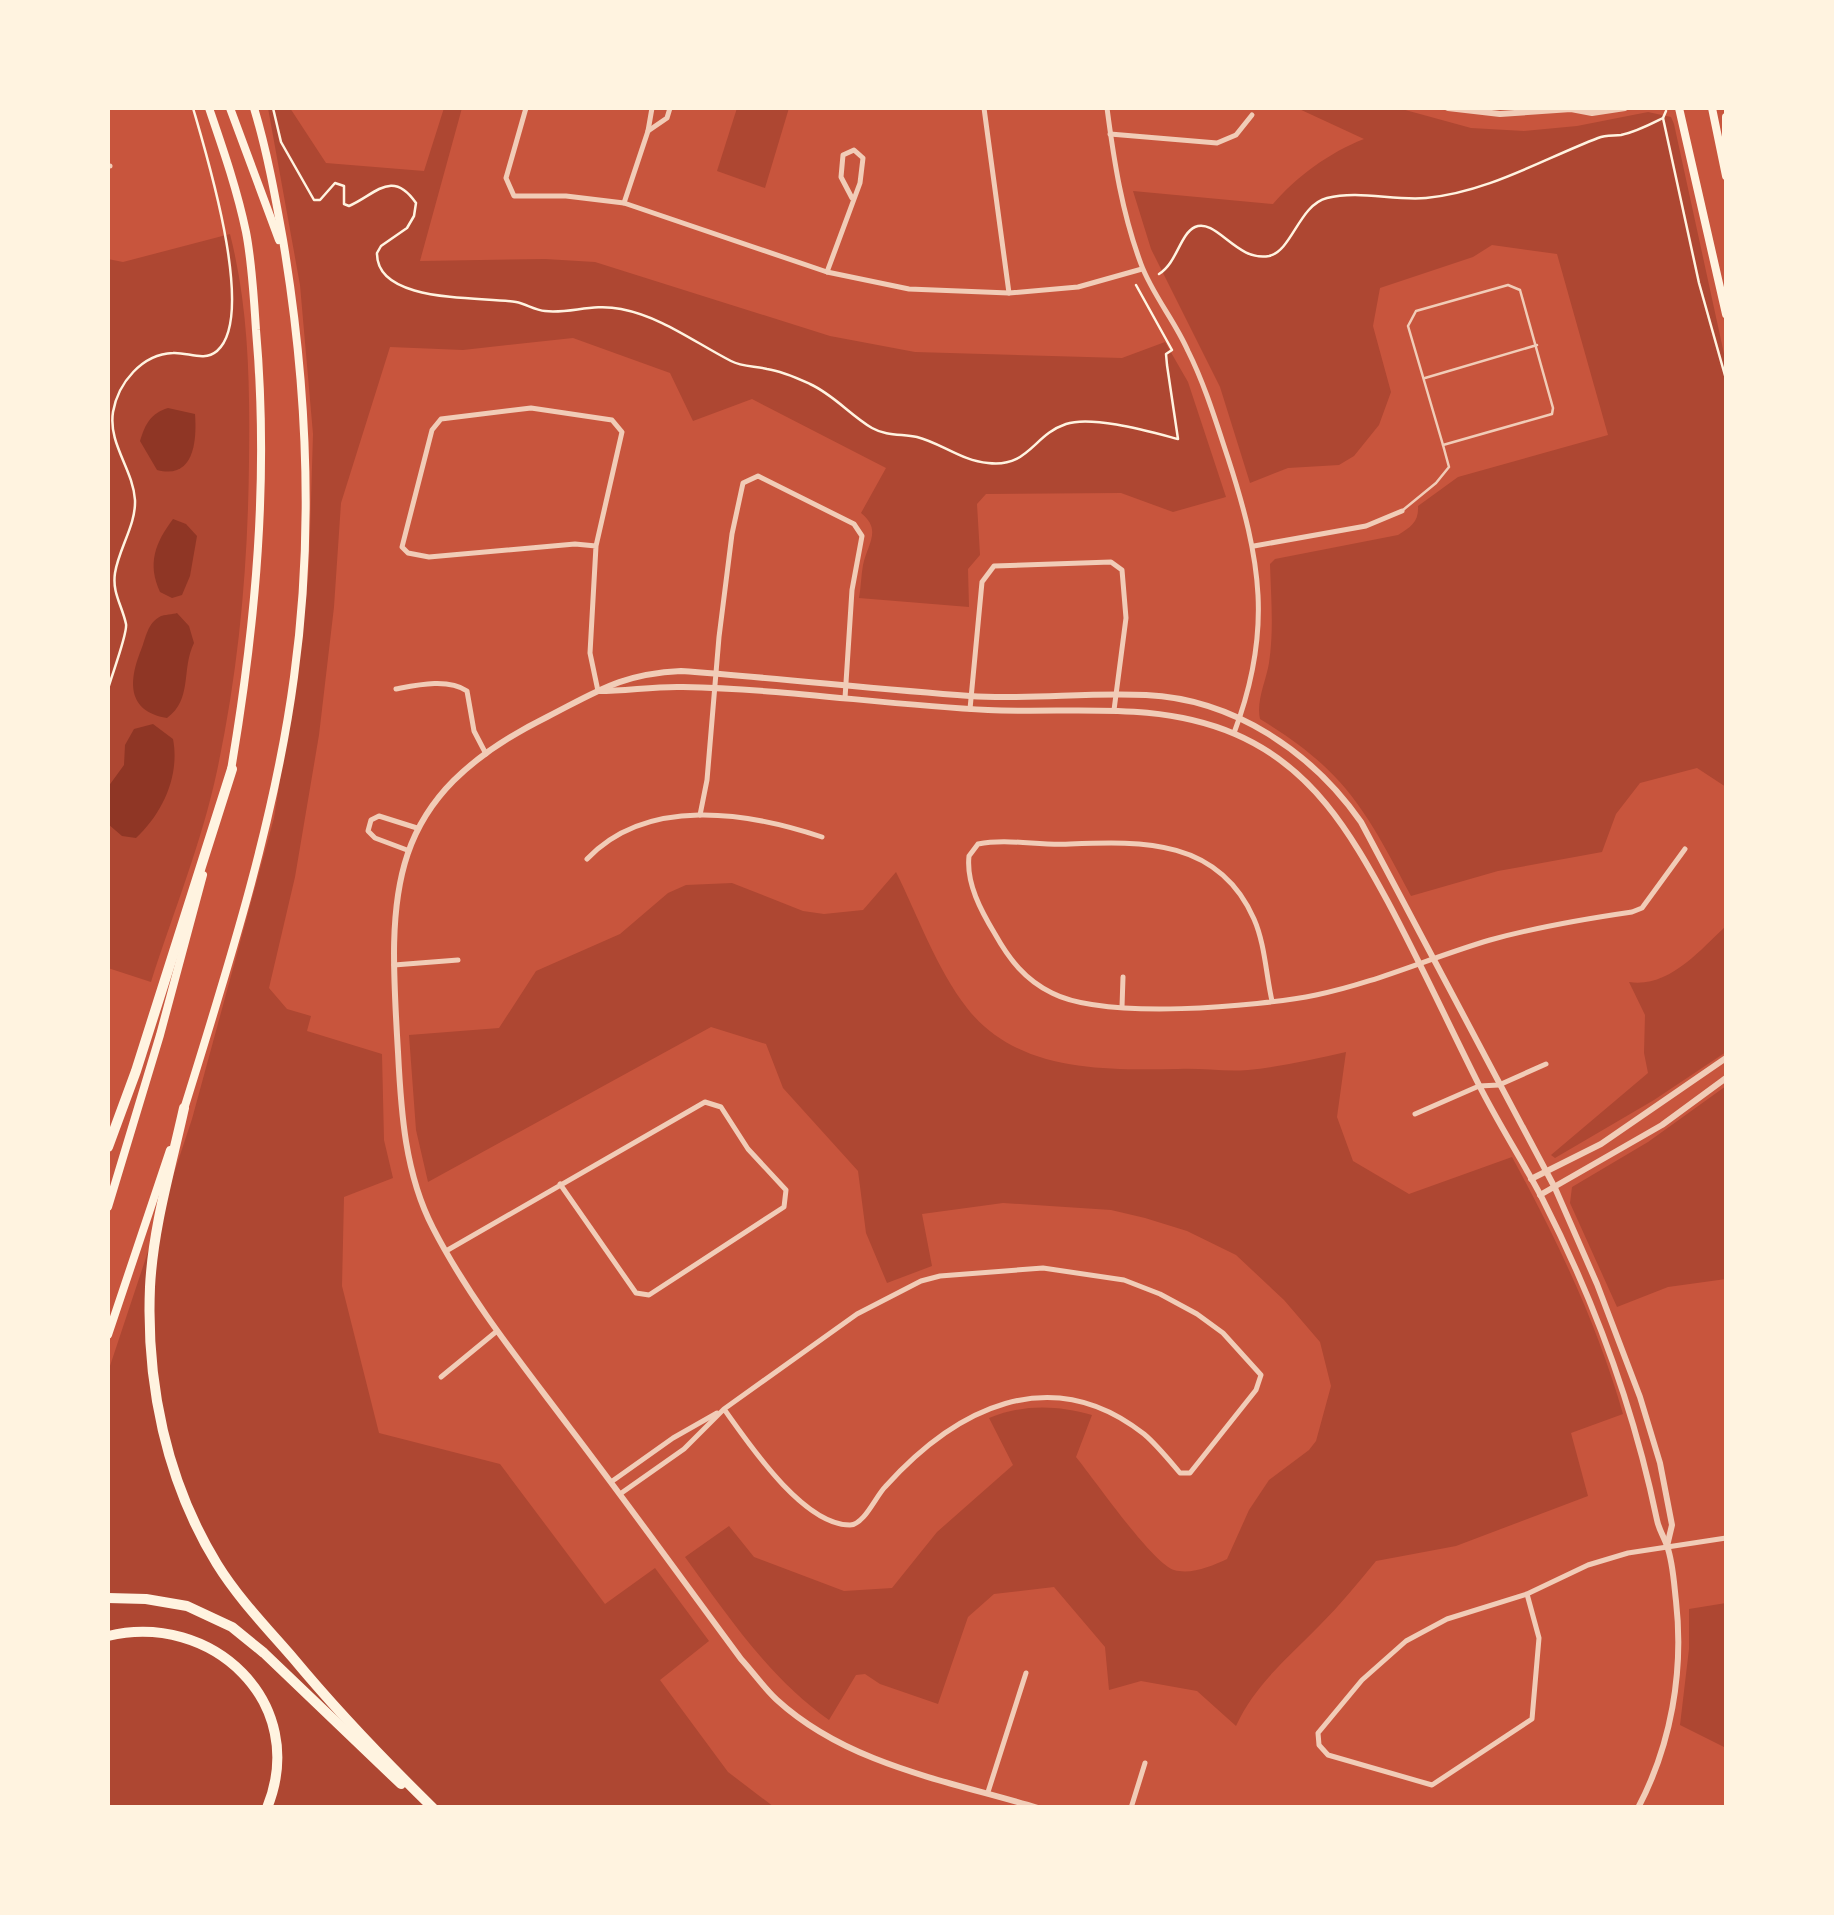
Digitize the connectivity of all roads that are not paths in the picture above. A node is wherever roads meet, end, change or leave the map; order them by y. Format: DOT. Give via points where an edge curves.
graph roads {
  1 [pos="230,108"];
  2 [pos="254,108"];
  3 [pos="526,108"];
  4 [pos="652,108"];
  5 [pos="670,108"];
  6 [pos="984,108"];
  7 [pos="1107,108"];
  8 [pos="1448,108"];
  9 [pos="1572,108"];
  10 [pos="1624,108"];
  11 [pos="1678,108"];
  12 [pos="1712,108"];
  13 [pos="209,109"];
  14 [pos="1252,115"];
  15 [pos="1726,117"];
  16 [pos="648,131"];
  17 [pos="1110,134"];
  18 [pos="1726,175"];
  19 [pos="852,198"];
  20 [pos="624,204"];
  21 [pos="286,259"];
  22 [pos="1142,268"];
  23 [pos="827,272"];
  24 [pos="1009,293"];
  25 [pos="1726,314"];
  26 [pos="1537,346"];
  27 [pos="1423,378"];
  28 [pos="1443,445"];
  29 [pos="1402,511"];
  30 [pos="596,546"];
  31 [pos="1254,546"];
  32 [pos="716,674"];
  33 [pos="846,685"];
  34 [pos="714,688"];
  35 [pos="396,689"];
  36 [pos="598,691"];
  37 [pos="1114,694"];
  38 [pos="972,696"];
  39 [pos="845,700"];
  40 [pos="970,709"];
  41 [pos="1114,710"];
  42 [pos="1239,718"];
  43 [pos="1234,733"];
  44 [pos="486,754"];
  45 [pos="232,770"];
  46 [pos="700,816"];
  47 [pos="417,828"];
  48 [pos="822,837"];
  49 [pos="1685,849"];
  50 [pos="407,850"];
  51 [pos="588,859"];
  52 [pos="1434,958"];
  53 [pos="458,960"];
  54 [pos="1420,962"];
  55 [pos="394,965"];
  56 [pos="1123,977"];
  57 [pos="1272,1002"];
  58 [pos="1122,1007"];
  59 [pos="1726,1058"];
  60 [pos="1546,1064"];
  61 [pos="1726,1078"];
  62 [pos="1499,1085"];
  63 [pos="1479,1086"];
  64 [pos="184,1108"];
  65 [pos="1414,1114"];
  66 [pos="108,1147"];
  67 [pos="1547,1172"];
  68 [pos="1531,1179"];
  69 [pos="560,1184"];
  70 [pos="1556,1188"];
  71 [pos="1540,1195"];
  72 [pos="108,1207"];
  73 [pos="446,1251"];
  74 [pos="498,1331"];
  75 [pos="108,1336"];
  76 [pos="441,1377"];
  77 [pos="724,1410"];
  78 [pos="611,1482"];
  79 [pos="620,1494"];
  80 [pos="1726,1538"];
  81 [pos="1668,1546"];
  82 [pos="1527,1594"];
  83 [pos="108,1598"];
  84 [pos="108,1636"];
  85 [pos="1026,1672"];
  86 [pos="1146,1763"];
  87 [pos="988,1792"];
  88 [pos="267,1808"];
  89 [pos="431,1808"];
  90 [pos="1038,1808"];
  91 [pos="1131,1808"];
  92 [pos="1638,1808"];
  1 -- 21 [label="main road"];
  2 -- 21 [label="main road"];
  3 -- 20 [label="street" via="506,178 514,196"];
  4 -- 16 [label="street"];
  5 -- 16 [label="street"];
  6 -- 24 [label="street"];
  7 -- 17 [label="street"];
  8 -- 9 [label="street" via="1500,114"];
  9 -- 10 [label="street"];
  11 -- 25 [label="main road"];
  12 -- 18 [label="main road"];
  13 -- 45 [label="main road" via="246,235 262,402 257,579"];
  14 -- 17 [label="street" via="1236,135 1217,144"];
  15 -- 18 [label="main road"];
  16 -- 20 [label="street"];
  17 -- 22 [label="street" via="1124,215"];
  19 -- 19 [label="street" via="863,158 854,150 843,155 841,177"];
  19 -- 23 [label="street"];
  20 -- 23 [label="street"];
  21 -- 64 [label="main road" via="304,440 303,590 294,679 259,848"];
  22 -- 24 [label="street" via="1078,287"];
  22 -- 31 [label="street" via="1200,377"];
  23 -- 24 [label="street" via="909,289"];
  26 -- 27 [label="lane"];
  26 -- 27 [label="lane" via="1520,290 1508,284 1416,310 1408,326"];
  26 -- 28 [label="lane" via="1552,414"];
  27 -- 28 [label="lane"];
  28 -- 29 [label="lane" via="1449,466"];
  29 -- 31 [label="street" via="1366,526"];
  30 -- 30 [label="street" via="622,432 612,420 531,408 440,419 402,546 408,553 429,558"];
  30 -- 36 [label="street" via="590,652"];
  31 -- 42 [label="street" via="1256,652"];
  32 -- 33 [label="street"];
  32 -- 33 [label="street" via="732,534 743,483 758,476 854,524 862,536"];
  32 -- 34 [label="street"];
  32 -- 36 [label="street" via="654,672"];
  33 -- 38 [label="street"];
  33 -- 39 [label="street"];
  34 -- 36 [label="street"];
  34 -- 39 [label="street"];
  34 -- 46 [label="street"];
  35 -- 44 [label="street" via="457,684 467,690"];
  36 -- 44 [label="street"];
  37 -- 38 [label="street"];
  37 -- 38 [label="street" via="1126,596 1122,570 1111,562 994,566 982,582"];
  37 -- 41 [label="street"];
  37 -- 42 [label="street" via="1177,698"];
  38 -- 40 [label="street"];
  39 -- 40 [label="street"];
  40 -- 41 [label="street"];
  41 -- 43 [label="street" via="1179,716"];
  42 -- 43 [label="street"];
  42 -- 52 [label="street" via="1292,748 1348,803"];
  43 -- 54 [label="street" via="1285,762 1336,814"];
  44 -- 47 [label="street" via="450,784"];
  45 -- 66 [label="highway"];
  45 -- 72 [label="main road"];
  46 -- 48 [label="street" via="776,824"];
  46 -- 51 [label="street" via="635,824 605,840"];
  47 -- 50 [label="street"];
  47 -- 50 [label="street" via="379,816 371,820 368,831 375,838"];
  49 -- 52 [label="street" via="1642,908"];
  50 -- 55 [label="street" via="394,910"];
  52 -- 54 [label="street"];
  52 -- 62 [label="street"];
  53 -- 55 [label="street"];
  54 -- 57 [label="street" via="1318,995"];
  54 -- 63 [label="street"];
  55 -- 73 [label="street" via="405,1140 415,1186"];
  56 -- 58 [label="street"];
  57 -- 58 [label="street"];
  57 -- 58 [label="street" via="1254,920 1232,884 1194,858 1146,842 978,844 969,856 971,882 1016,967 1063,998"];
  59 -- 67 [label="street" via="1601,1144"];
  60 -- 62 [label="street"];
  61 -- 70 [label="street"];
  62 -- 63 [label="street"];
  62 -- 67 [label="street"];
  63 -- 65 [label="street"];
  63 -- 68 [label="street"];
  64 -- 75 [label="main road"];
  64 -- 89 [label="highway" via="155,1242 149,1331 158,1411 185,1500 237,1593"];
  67 -- 68 [label="street"];
  67 -- 70 [label="street"];
  68 -- 71 [label="street"];
  69 -- 69 [label="street" via="636,1293 650,1295 786,1202 786,1190 721,1108 706,1102"];
  69 -- 73 [label="street"];
  70 -- 71 [label="street"];
  70 -- 81 [label="street" via="1651,1430 1672,1525"];
  71 -- 81 [label="street" via="1628,1403"];
  73 -- 74 [label="street"];
  74 -- 76 [label="street"];
  74 -- 78 [label="street"];
  77 -- 77 [label="street" via="857,1314 900,1291 940,1276 998,1270 1076,1270 1142,1286 1206,1320 1261,1375 1190,1473 1180,1473 1145,1435 1087,1403 1018,1400 984,1409 935,1439 850,1525 824,1517 788,1491"];
  77 -- 78 [label="street"];
  77 -- 79 [label="street" via="684,1449"];
  78 -- 79 [label="street"];
  79 -- 87 [label="street" via="776,1700 863,1755"];
  80 -- 81 [label="street"];
  81 -- 82 [label="street" via="1588,1565"];
  81 -- 92 [label="street" via="1676,1676 1667,1738"];
  82 -- 82 [label="street" via="1446,1619 1406,1641 1351,1694 1318,1733 1318,1745 1328,1755 1432,1786 1532,1718 1539,1638"];
  83 -- 89 [label="highway" via="186,1606 232,1627"];
  84 -- 88 [label="highway" via="172,1632 211,1648 246,1674 268,1709 277,1750"];
  85 -- 87 [label="street"];
  86 -- 91 [label="street"];
  87 -- 90 [label="street"];
}
